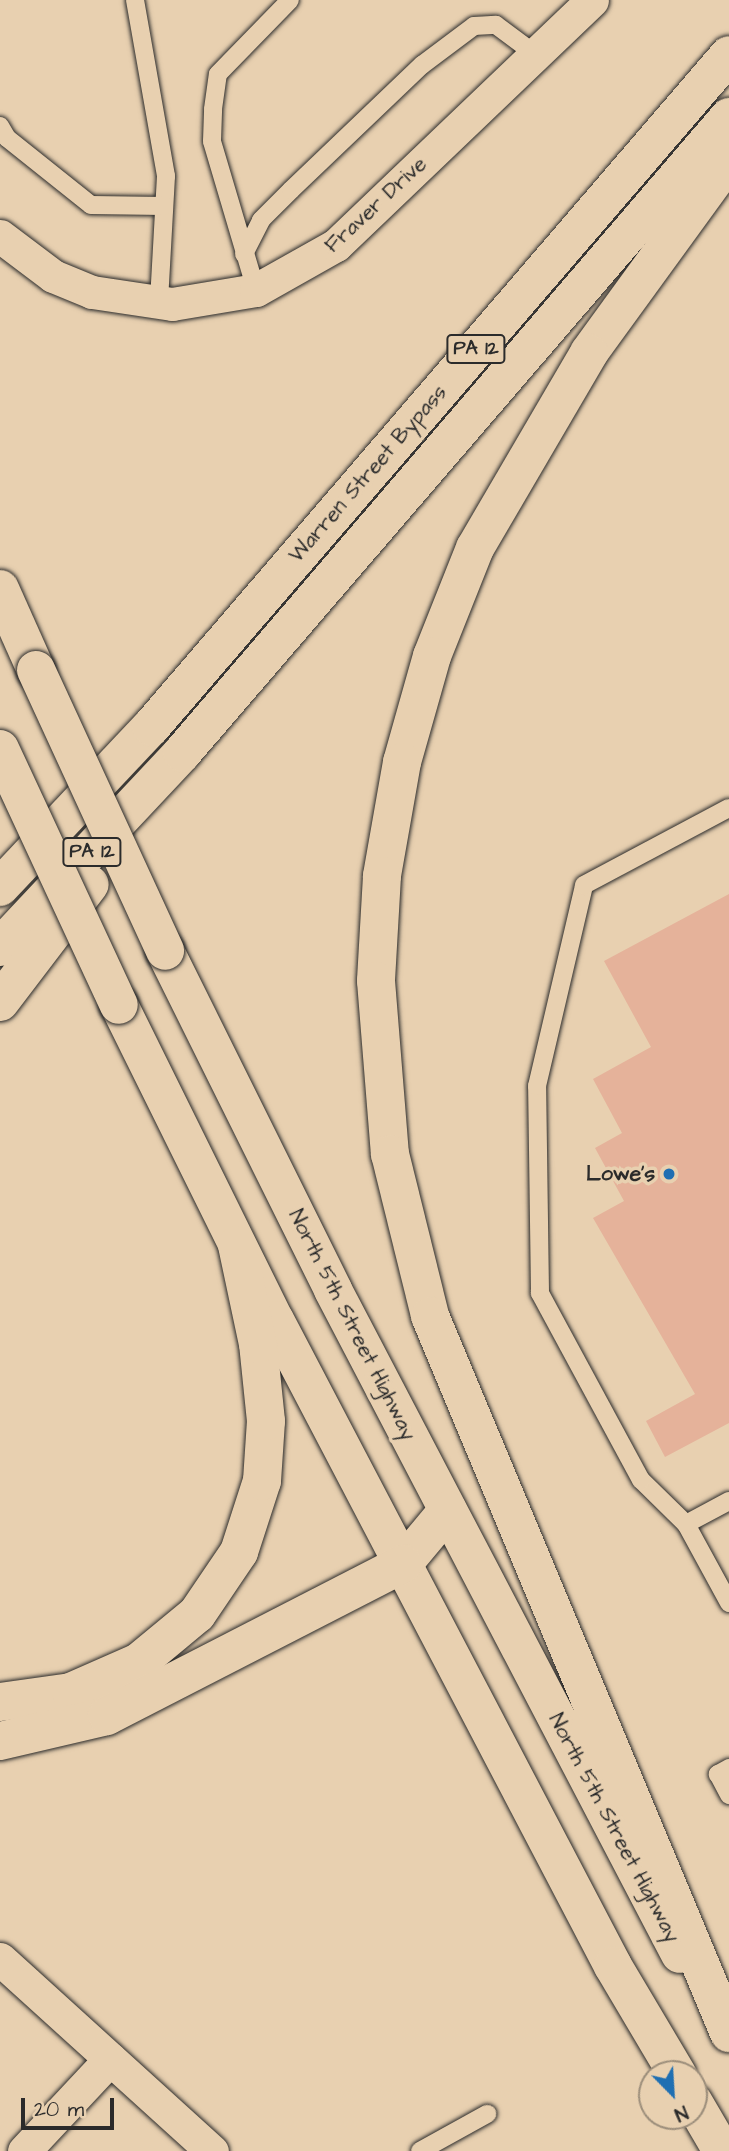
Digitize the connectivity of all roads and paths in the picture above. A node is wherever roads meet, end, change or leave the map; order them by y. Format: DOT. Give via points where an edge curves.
graph roads {
  1 [pos="135,0"];
  2 [pos="290,0"];
  3 [pos="592,0"];
  4 [pos="535,54"];
  5 [pos="729,55"];
  6 [pos="729,117"];
  7 [pos="0,125"];
  8 [pos="729,160"];
  9 [pos="164,206"];
  10 [pos="0,236"];
  11 [pos="244,254"];
  12 [pos="256,290"];
  13 [pos="159,303"];
  14 [pos="0,589"];
  15 [pos="0,749"];
  16 [pos="182,753"];
  17 [pos="729,808"];
  18 [pos="0,887"];
  19 [pos="0,947"];
  20 [pos="0,1002"];
  21 [pos="237,1245"];
  22 [pos="729,1500"];
  23 [pos="447,1510"];
  24 [pos="686,1524"];
  25 [pos="403,1564"];
  26 [pos="729,1603"];
  27 [pos="0,1702"];
  28 [pos="0,1741"];
  29 [pos="729,1768"];
  30 [pos="729,1795"];
  31 [pos="0,1959"];
  32 [pos="729,2033"];
  33 [pos="729,2049"];
  34 [pos="110,2059"];
  35 [pos="669,2060"];
  36 [pos="487,2114"];
  37 [pos="708,2127"];
  38 [pos="24,2151"];
  39 [pos="212,2151"];
  40 [pos="420,2151"];
  41 [pos="722,2151"];
  1 -- 9 [label="lane" via="166,176"];
  2 -- 11 [label="lane" via="218,74 212,141"];
  3 -- 4 [label="street, Fraver Drive"];
  4 -- 11 [label="lane" via="496,25 474,26 422,65 291,190 261,220"];
  4 -- 12 [label="street, Fraver Drive" via="336,245"];
  5 -- 18 [label="main road, Warren Street Bypass / PA 12" via="151,727"];
  6 -- 16 [label="main road, Warren Street Bypass / PA 12"];
  7 -- 9 [label="lane" via="7,138 91,205"];
  8 -- 32 [label="main road" via="590,353 475,548 432,656 402,762 382,876 376,981 390,1154 430,1316"];
  9 -- 13 [label="lane"];
  10 -- 13 [label="street, Fraver Drive" via="53,276 92,292"];
  11 -- 12 [label="lane"];
  12 -- 13 [label="street, Fraver Drive" via="215,301"];
  14 -- 23 [label="main road, North 5th Street Highway, bridge" via="165,951"];
  15 -- 21 [label="main road, bridge" via="118,1005"];
  16 -- 19 [label="main road, Warren Street Bypass / PA 12"];
  16 -- 20 [label="main road"];
  17 -- 24 [label="lane" via="584,885 537,1086 540,1293 641,1480"];
  21 -- 25 [label="main road"];
  21 -- 27 [label="main road" via="258,1344 266,1421 262,1481 239,1552 197,1614 139,1662 71,1692"];
  22 -- 24 [label="lane"];
  23 -- 25 [label="main road"];
  23 -- 33 [label="main road, North 5th Street Highway"];
  24 -- 26 [label="lane"];
  25 -- 28 [label="main road" via="107,1716"];
  25 -- 35 [label="main road" via="613,1966"];
  29 -- 30 [label="lane" via="718,1774"];
  31 -- 34 [label="street"];
  34 -- 38 [label="street"];
  34 -- 39 [label="street"];
  36 -- 40 [label="lane"];
  37 -- 41 [label="main road"];
}
